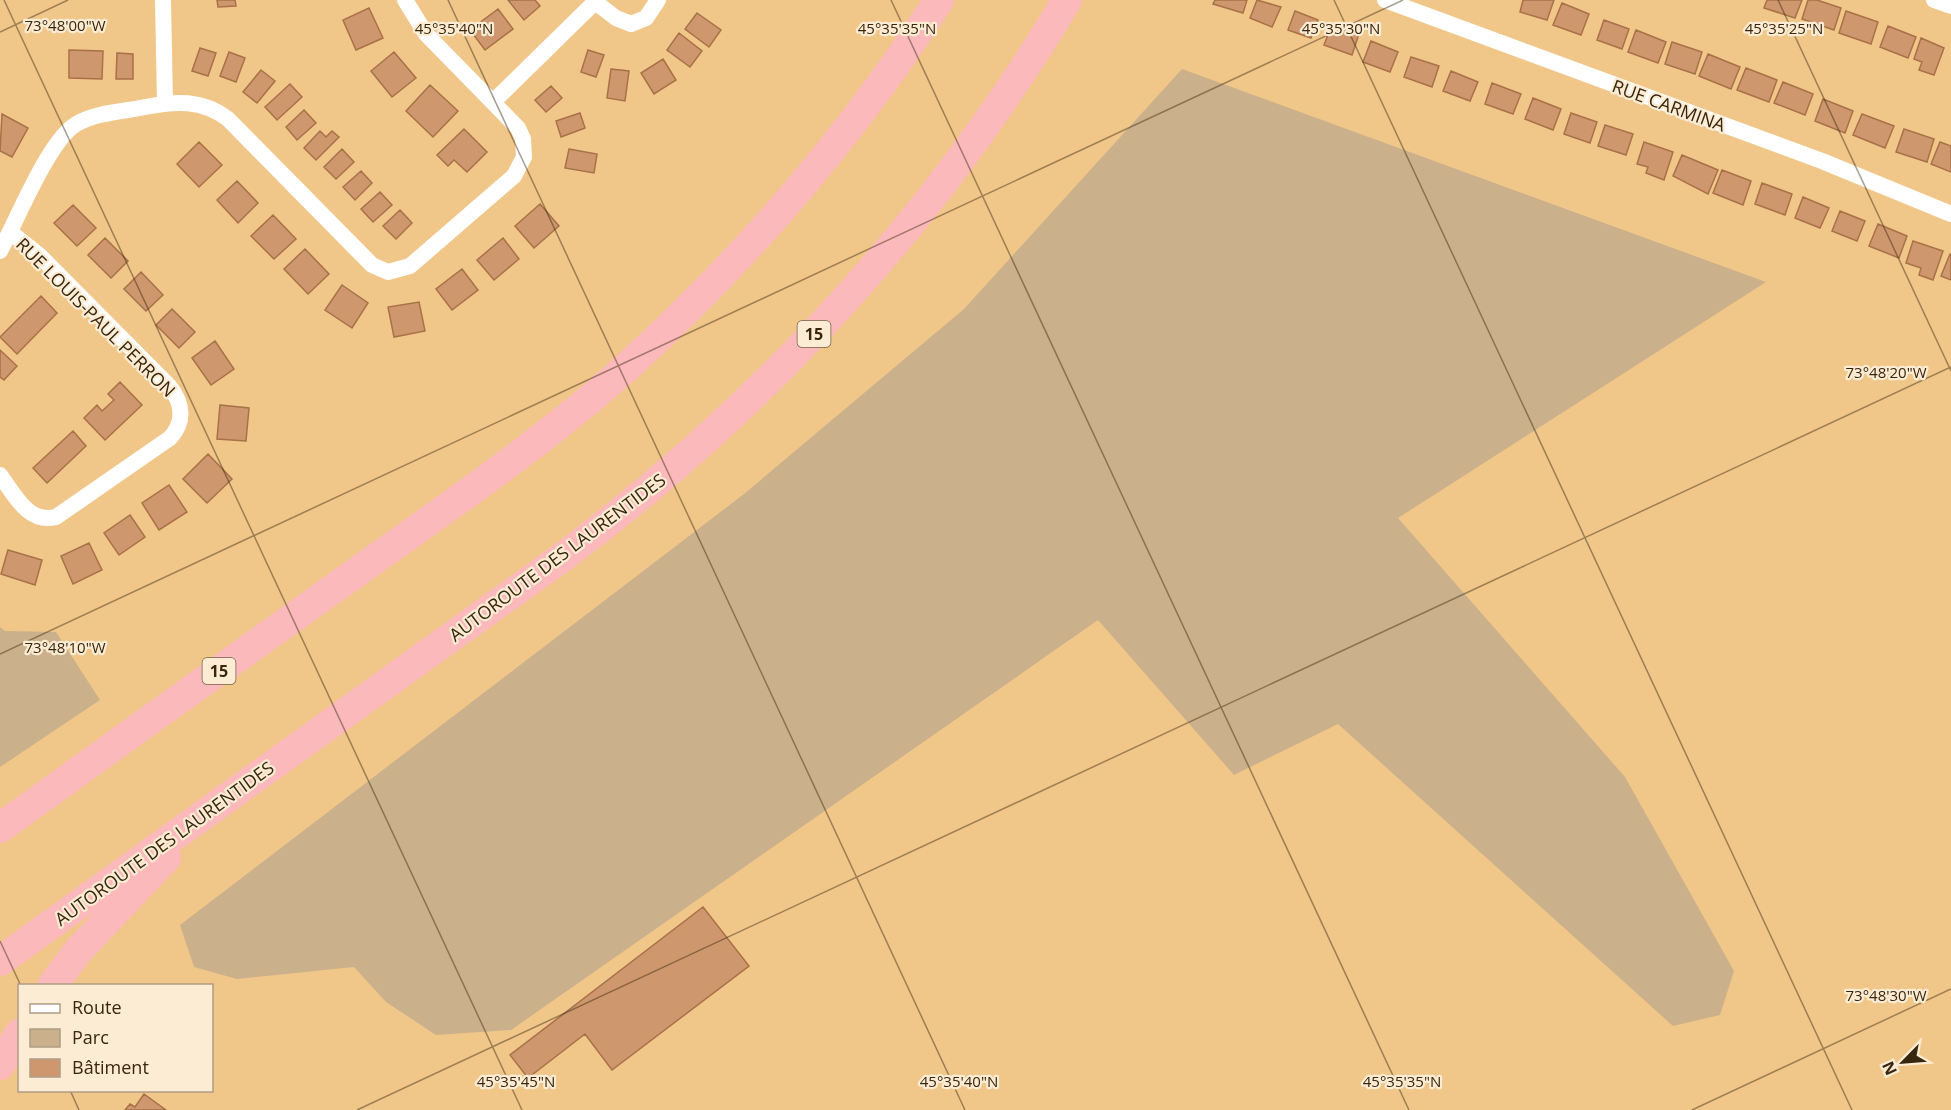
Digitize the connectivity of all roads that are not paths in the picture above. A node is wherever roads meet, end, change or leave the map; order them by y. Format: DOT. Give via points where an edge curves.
graph roads {
  1 [pos="163,0"];
  2 [pos="405,0"];
  3 [pos="658,0"];
  4 [pos="939,0"];
  5 [pos="1067,0"];
  6 [pos="1385,0"];
  7 [pos="1934,0"];
  8 [pos="596,1"];
  9 [pos="1415,5"];
  10 [pos="1951,6"];
  11 [pos="493,102"];
  12 [pos="165,103"];
  13 [pos="1951,214"];
  14 [pos="10,232"];
  15 [pos="0,251"];
  16 [pos="0,475"];
  17 [pos="217,804"];
  18 [pos="4,824"];
  19 [pos="0,962"];
  20 [pos="53,984"];
  21 [pos="18,1036"];
  22 [pos="0,1065"];
  1 -- 12 [label="street"];
  2 -- 11 [label="street, RUE LOUIS-PAUL PERRON" via="426,34"];
  3 -- 8 [label="street" via="646,18 631,24 609,14"];
  4 -- 18 [label="highway, 15" via="876,92 796,192 717,279 628,365 570,415 460,498"];
  5 -- 17 [label="highway, AUTOROUTE DES LAURENTIDES / 15" via="998,108 922,210 837,310 739,409 660,480 580,543"];
  6 -- 9 [label="street, RUE CARMINA"];
  7 -- 10 [label="street"];
  8 -- 11 [label="street"];
  9 -- 13 [label="street, RUE CARMINA"];
  11 -- 12 [label="street, RUE LOUIS-PAUL PERRON" via="521,134 525,151 522,164 514,176 415,262 393,272 377,269 366,261 220,113 195,104"];
  12 -- 14 [label="street, RUE LOUIS-PAUL PERRON" via="88,119 70,128 53,148"];
  14 -- 15 [label="street, RUE LOUIS-PAUL PERRON"];
  14 -- 16 [label="street, RUE LOUIS-PAUL PERRON" via="39,255 170,387 181,416 170,438 56,517 28,512"];
  17 -- 19 [label="highway, AUTOROUTE DES LAURENTIDES / 15"];
  17 -- 20 [label="highway" via="78,951"];
  21 -- 22 [label="highway"];
}
